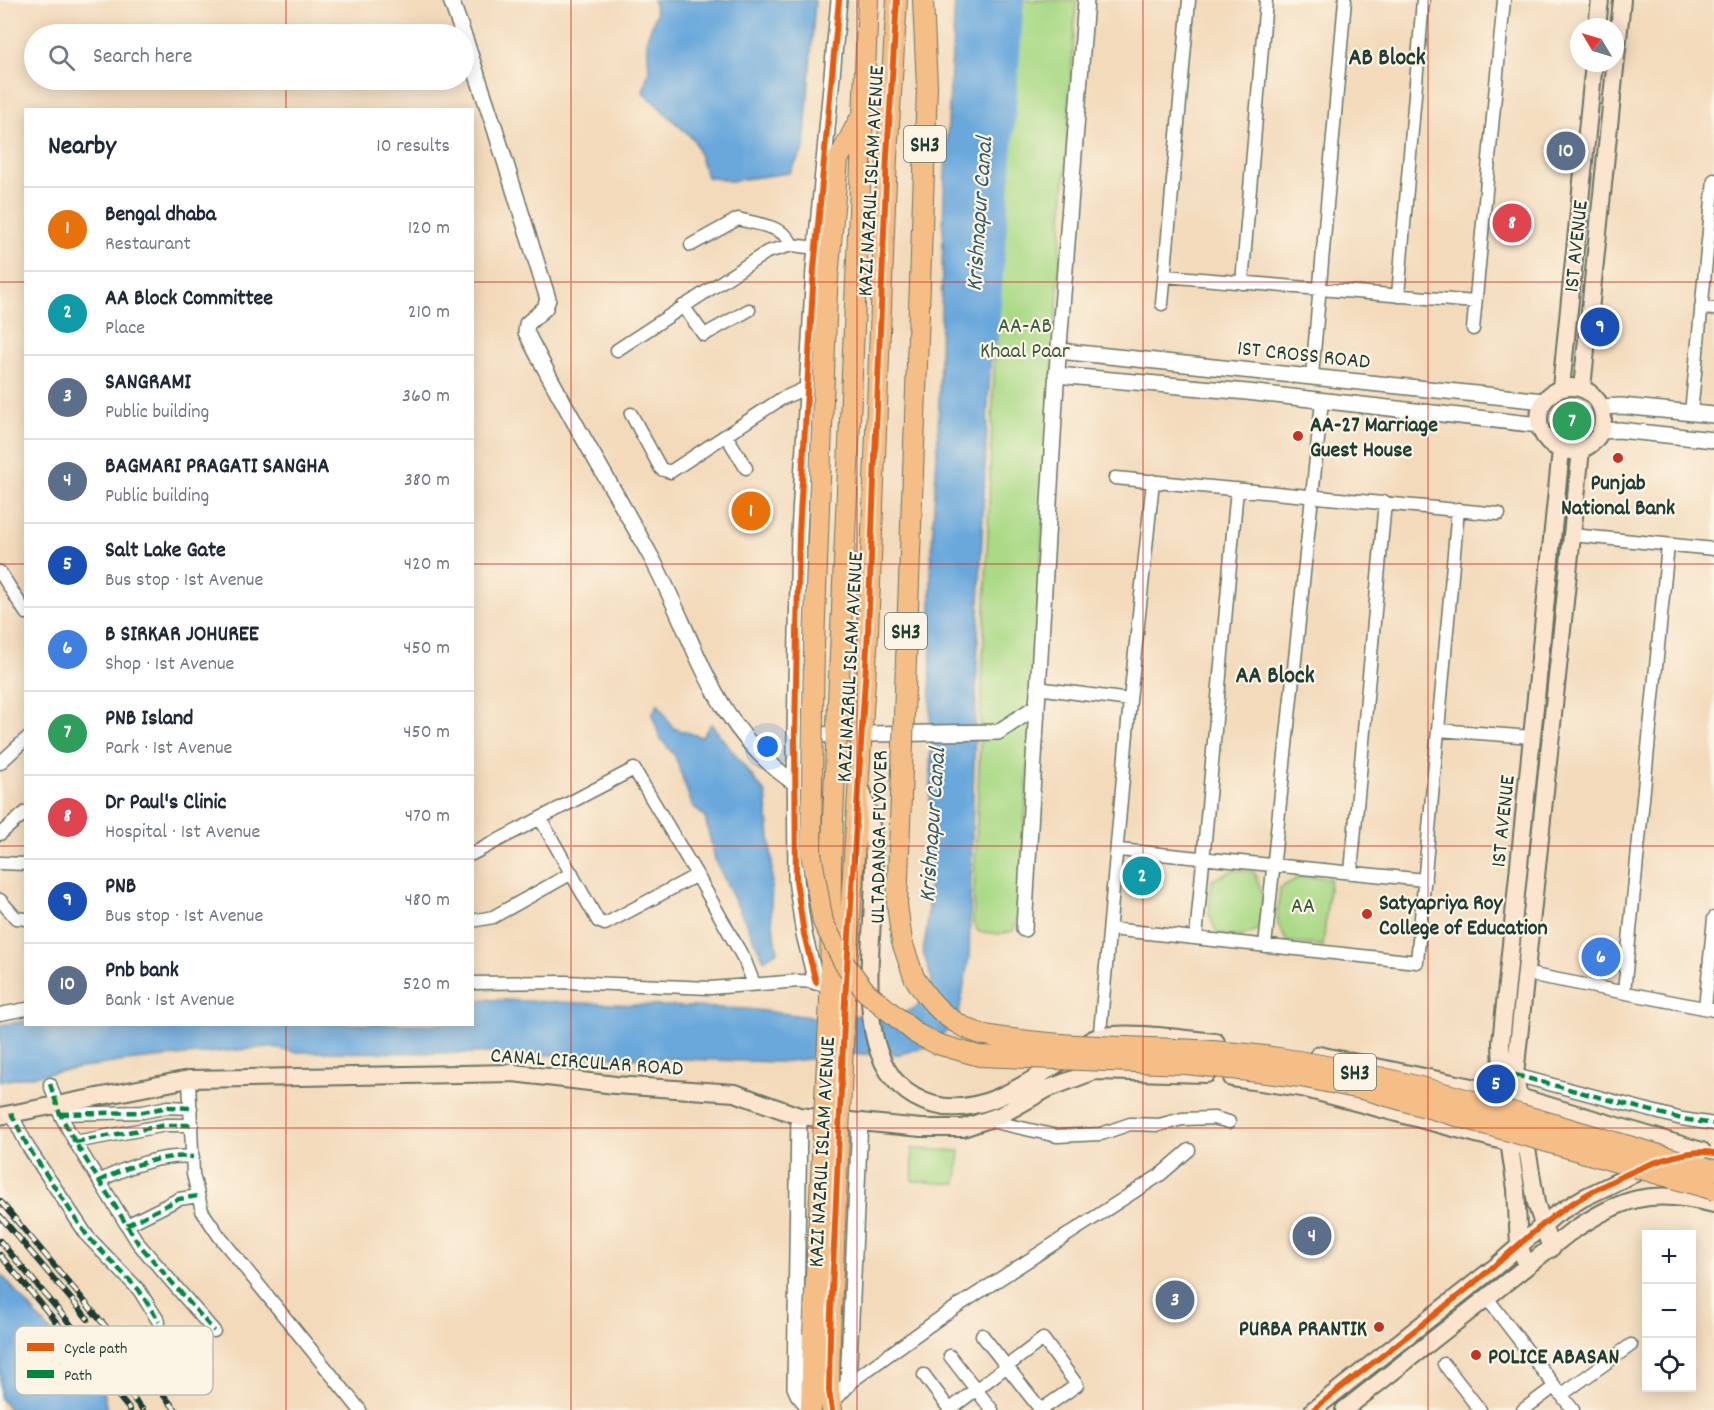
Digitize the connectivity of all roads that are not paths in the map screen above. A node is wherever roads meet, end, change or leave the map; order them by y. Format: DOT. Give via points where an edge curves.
graph roads {
  1 [pos="451,0"];
  2 [pos="839,0"];
  3 [pos="868,0"];
  4 [pos="897,0"];
  5 [pos="922,0"];
  6 [pos="1086,0"];
  7 [pos="1188,0"];
  8 [pos="1266,0"];
  9 [pos="1345,0"];
  10 [pos="1424,0"];
  11 [pos="1504,0"];
  12 [pos="1600,0"];
  13 [pos="1622,0"];
  14 [pos="1598,18"];
  15 [pos="459,24"];
  16 [pos="474,67"];
  17 [pos="1593,72"];
  18 [pos="861,117"];
  19 [pos="1583,170"];
  20 [pos="1604,171"];
  21 [pos="1714,180"];
  22 [pos="691,245"];
  23 [pos="792,245"];
  24 [pos="816,248"];
  25 [pos="1165,276"];
  26 [pos="1242,283"];
  27 [pos="1319,289"];
  28 [pos="1398,296"];
  29 [pos="1475,302"];
  30 [pos="1162,304"];
  31 [pos="683,306"];
  32 [pos="1708,309"];
  33 [pos="748,310"];
  34 [pos="1473,329"];
  35 [pos="617,350"];
  36 [pos="1059,351"];
  37 [pos="1249,371"];
  38 [pos="1056,375"];
  39 [pos="1312,376"];
  40 [pos="806,388"];
  41 [pos="1561,388"];
  42 [pos="1582,388"];
  43 [pos="1246,392"];
  44 [pos="1322,401"];
  45 [pos="1544,401"];
  46 [pos="1602,407"];
  47 [pos="1691,413"];
  48 [pos="631,414"];
  49 [pos="1714,416"];
  50 [pos="1539,425"];
  51 [pos="1602,431"];
  52 [pos="727,437"];
  53 [pos="1714,440"];
  54 [pos="1561,450"];
  55 [pos="1581,450"];
  56 [pos="746,468"];
  57 [pos="1115,478"];
  58 [pos="1153,481"];
  59 [pos="1237,489"];
  60 [pos="1312,496"];
  61 [pos="1385,502"];
  62 [pos="1458,509"];
  63 [pos="1499,514"];
  64 [pos="1572,535"];
  65 [pos="1668,545"];
  66 [pos="1714,549"];
  67 [pos="0,572"];
  68 [pos="24,610"];
  69 [pos="1543,622"];
  70 [pos="1563,625"];
  71 [pos="1037,688"];
  72 [pos="1130,700"];
  73 [pos="1036,707"];
  74 [pos="1438,730"];
  75 [pos="836,734"];
  76 [pos="863,734"];
  77 [pos="795,735"];
  78 [pos="1532,737"];
  79 [pos="24,741"];
  80 [pos="0,763"];
  81 [pos="860,782"];
  82 [pos="795,783"];
  83 [pos="24,814"];
  84 [pos="540,818"];
  85 [pos="0,834"];
  86 [pos="1119,850"];
  87 [pos="474,853"];
  88 [pos="1203,858"];
  89 [pos="0,863"];
  90 [pos="24,864"];
  91 [pos="1274,865"];
  92 [pos="1351,872"];
  93 [pos="572,873"];
  94 [pos="697,875"];
  95 [pos="1425,880"];
  96 [pos="0,900"];
  97 [pos="1714,918"];
  98 [pos="24,919"];
  99 [pos="474,921"];
  100 [pos="1111,928"];
  101 [pos="1024,929"];
  102 [pos="1196,938"];
  103 [pos="1265,946"];
  104 [pos="1528,974"];
  105 [pos="474,983"];
  106 [pos="754,984"];
  107 [pos="830,992"];
  108 [pos="1624,992"];
  109 [pos="24,1009"];
  110 [pos="1710,1009"];
  111 [pos="0,1014"];
  112 [pos="1101,1037"];
  113 [pos="1095,1071"];
  114 [pos="1515,1075"];
  115 [pos="189,1079"];
  116 [pos="50,1084"];
  117 [pos="1502,1093"];
  118 [pos="1519,1097"];
  119 [pos="59,1108"];
  120 [pos="191,1108"];
  121 [pos="5,1115"];
  122 [pos="799,1116"];
  123 [pos="985,1120"];
  124 [pos="860,1121"];
  125 [pos="1229,1122"];
  126 [pos="1714,1124"];
  127 [pos="192,1125"];
  128 [pos="75,1142"];
  129 [pos="1509,1143"];
  130 [pos="1526,1147"];
  131 [pos="1189,1150"];
  132 [pos="1708,1152"];
  133 [pos="193,1157"];
  134 [pos="1714,1170"];
  135 [pos="99,1181"];
  136 [pos="1714,1190"];
  137 [pos="198,1196"];
  138 [pos="1714,1204"];
  139 [pos="127,1225"];
  140 [pos="1542,1227"];
  141 [pos="1519,1245"];
  142 [pos="1551,1249"];
  143 [pos="1527,1266"];
  144 [pos="1487,1298"];
  145 [pos="159,1322"];
  146 [pos="210,1326"];
  147 [pos="821,1335"];
  148 [pos="982,1335"];
  149 [pos="1631,1345"];
  150 [pos="950,1356"];
  151 [pos="1444,1364"];
  152 [pos="1006,1366"];
  153 [pos="924,1375"];
  154 [pos="848,1384"];
  155 [pos="976,1389"];
  156 [pos="1558,1391"];
  157 [pos="831,1407"];
  158 [pos="1349,1408"];
  159 [pos="360,1410"];
  160 [pos="811,1410"];
  161 [pos="950,1410"];
  162 [pos="992,1410"];
  163 [pos="1041,1410"];
  164 [pos="1313,1410"];
  165 [pos="1480,1410"];
  166 [pos="1523,1410"];
  167 [pos="1573,1410"];
  1 -- 15 [label="street"];
  2 -- 24 [label="street, KAZI NAZRUL ISLAM AVENUE"];
  3 -- 18 [label="main road, KAZI NAZRUL ISLAM AVENUE / SH3"];
  4 -- 76 [label="main road, KAZI NAZRUL ISLAM AVENUE"];
  5 -- 134 [label="main road, ULTADANGA FLYOVER / SH3, bridge" via="927,87 897,904 905,953 930,1002 957,1025 985,1035 1030,1043 1231,1051 1316,1064 1396,1082"];
  6 -- 36 [label="street"];
  7 -- 25 [label="street"];
  8 -- 26 [label="street"];
  9 -- 27 [label="street"];
  10 -- 28 [label="street"];
  11 -- 29 [label="street"];
  12 -- 14 [label="main road"];
  13 -- 20 [label="main road, 1ST AVENUE"];
  16 -- 82 [label="street" via="548,299 545,308 527,324 526,332 554,389 592,449 658,570 709,682 753,750"];
  17 -- 19 [label="main road, 1ST AVENUE"];
  18 -- 75 [label="main road, KAZI NAZRUL ISLAM AVENUE"];
  18 -- 136 [label="main road, SH3, bridge" via="838,160 827,291 811,853 826,928 844,963 866,992 917,1034 979,1056 1186,1064 1301,1077 1366,1090"];
  19 -- 20 [label="main road"];
  19 -- 41 [label="main road, 1ST AVENUE"];
  20 -- 42 [label="main road, 1ST AVENUE"];
  21 -- 32 [label="street"];
  22 -- 23 [label="street" via="738,219 784,233"];
  23 -- 24 [label="street"];
  23 -- 31 [label="street" via="767,252"];
  24 -- 40 [label="street, KAZI NAZRUL ISLAM AVENUE"];
  25 -- 26 [label="street"];
  25 -- 30 [label="street"];
  26 -- 27 [label="street"];
  27 -- 28 [label="street"];
  27 -- 39 [label="street"];
  28 -- 29 [label="street"];
  29 -- 34 [label="street"];
  31 -- 33 [label="street" via="704,335"];
  31 -- 35 [label="street"];
  32 -- 47 [label="street"];
  36 -- 37 [label="street, 1ST CROSS ROAD"];
  36 -- 38 [label="street"];
  37 -- 39 [label="street, 1ST CROSS ROAD"];
  37 -- 43 [label="street"];
  38 -- 43 [label="street"];
  38 -- 71 [label="street"];
  39 -- 45 [label="street, 1ST CROSS ROAD"];
  40 -- 52 [label="street" via="781,399"];
  40 -- 77 [label="street, KAZI NAZRUL ISLAM AVENUE"];
  41 -- 42 [label="main road"];
  41 -- 45 [label="main road"];
  42 -- 46 [label="main road"];
  43 -- 44 [label="street"];
  44 -- 50 [label="street"];
  44 -- 60 [label="street"];
  45 -- 50 [label="main road"];
  46 -- 47 [label="street"];
  46 -- 51 [label="main road"];
  47 -- 49 [label="street"];
  48 -- 52 [label="street" via="665,472"];
  50 -- 54 [label="main road" via="1546,440"];
  51 -- 53 [label="street"];
  51 -- 55 [label="main road"];
  52 -- 56 [label="street"];
  54 -- 55 [label="main road"];
  54 -- 69 [label="main road, 1ST AVENUE"];
  55 -- 64 [label="main road"];
  57 -- 58 [label="street"];
  58 -- 59 [label="street"];
  58 -- 72 [label="street"];
  59 -- 60 [label="street"];
  59 -- 88 [label="street"];
  60 -- 61 [label="street"];
  60 -- 91 [label="street"];
  61 -- 62 [label="street"];
  61 -- 92 [label="street"];
  62 -- 63 [label="street"];
  62 -- 74 [label="street"];
  64 -- 65 [label="street"];
  64 -- 70 [label="main road"];
  65 -- 66 [label="street"];
  65 -- 108 [label="street"];
  67 -- 68 [label="street"];
  69 -- 70 [label="main road"];
  69 -- 78 [label="main road, 1ST AVENUE"];
  70 -- 104 [label="main road"];
  71 -- 72 [label="street"];
  71 -- 73 [label="street"];
  72 -- 86 [label="street"];
  73 -- 76 [label="street" via="999,732"];
  73 -- 101 [label="street"];
  74 -- 78 [label="street"];
  74 -- 95 [label="street"];
  75 -- 76 [label="street"];
  75 -- 77 [label="street"];
  75 -- 107 [label="main road, KAZI NAZRUL ISLAM AVENUE"];
  76 -- 81 [label="main road, KAZI NAZRUL ISLAM AVENUE"];
  77 -- 82 [label="street, KAZI NAZRUL ISLAM AVENUE"];
  78 -- 117 [label="main road, 1ST AVENUE" via="1501,1043"];
  79 -- 80 [label="street"];
  81 -- 107 [label="main road, KAZI NAZRUL ISLAM AVENUE"];
  81 -- 112 [label="main road" via="873,838 870,1004 885,1068 911,1095 927,1104 969,1107 1008,1093 1090,1040"];
  82 -- 107 [label="street, KAZI NAZRUL ISLAM AVENUE" via="796,880 804,934"];
  83 -- 85 [label="street"];
  84 -- 87 [label="street"];
  84 -- 93 [label="street"];
  84 -- 94 [label="street" via="634,769"];
  86 -- 88 [label="street"];
  86 -- 100 [label="street"];
  88 -- 91 [label="street"];
  88 -- 102 [label="street"];
  89 -- 90 [label="street"];
  91 -- 92 [label="street"];
  91 -- 103 [label="street"];
  92 -- 95 [label="street"];
  93 -- 94 [label="street" via="598,921 605,924"];
  93 -- 99 [label="street" via="492,917"];
  94 -- 106 [label="street"];
  95 -- 103 [label="street" via="1417,962"];
  96 -- 98 [label="street" via="16,918"];
  97 -- 110 [label="street"];
  100 -- 102 [label="street"];
  100 -- 112 [label="street"];
  102 -- 103 [label="street"];
  104 -- 108 [label="street"];
  104 -- 114 [label="main road"];
  105 -- 106 [label="street" via="710,988"];
  106 -- 107 [label="street"];
  107 -- 147 [label="main road, KAZI NAZRUL ISLAM AVENUE, bridge"];
  108 -- 110 [label="street"];
  109 -- 111 [label="street"];
  112 -- 113 [label="street"];
  112 -- 117 [label="main road" via="1226,1042 1372,1064"];
  113 -- 123 [label="main road, CANAL CIRCULAR ROAD" via="1047,1089"];
  113 -- 129 [label="main road" via="1210,1074 1302,1088"];
  114 -- 118 [label="main road"];
  114 -- 126 [label="street"];
  115 -- 119 [label="main road, CANAL CIRCULAR ROAD"];
  115 -- 120 [label="street"];
  115 -- 122 [label="main road, CANAL CIRCULAR ROAD" via="513,1073 735,1093"];
  116 -- 119 [label="street"];
  117 -- 118 [label="main road"];
  117 -- 129 [label="main road, 1ST AVENUE"];
  118 -- 130 [label="main road"];
  118 -- 132 [label="main road"];
  119 -- 120 [label="street" via="143,1112"];
  119 -- 121 [label="main road, CANAL CIRCULAR ROAD"];
  119 -- 128 [label="street"];
  120 -- 127 [label="street"];
  121 -- 145 [label="street" via="88,1237 139,1290"];
  122 -- 124 [label="main road, CANAL CIRCULAR ROAD"];
  122 -- 160 [label="street" via="795,1387"];
  123 -- 124 [label="main road, CANAL CIRCULAR ROAD" via="963,1128"];
  123 -- 125 [label="street" via="1057,1136 1101,1134 1130,1124 1159,1125 1182,1119 1214,1118"];
  124 -- 154 [label="street"];
  127 -- 128 [label="street" via="166,1125"];
  127 -- 133 [label="street"];
  128 -- 135 [label="street"];
  129 -- 130 [label="main road"];
  129 -- 141 [label="main road, 1ST AVENUE"];
  130 -- 140 [label="main road"];
  131 -- 154 [label="street" via="1160,1175 944,1315"];
  132 -- 140 [label="main road" via="1654,1164 1583,1198"];
  133 -- 135 [label="street" via="176,1155 160,1159"];
  133 -- 137 [label="street"];
  135 -- 139 [label="street"];
  137 -- 139 [label="street" via="179,1199"];
  137 -- 159 [label="street" via="202,1211 219,1236"];
  138 -- 142 [label="main road" via="1674,1196 1620,1202"];
  139 -- 146 [label="street"];
  140 -- 141 [label="main road"];
  140 -- 142 [label="main road"];
  141 -- 143 [label="main road, 1ST AVENUE"];
  141 -- 164 [label="main road"];
  142 -- 143 [label="main road"];
  143 -- 144 [label="main road"];
  144 -- 156 [label="street"];
  144 -- 158 [label="main road"];
  147 -- 157 [label="main road"];
  147 -- 160 [label="main road"];
  148 -- 152 [label="street"];
  149 -- 156 [label="street"];
  150 -- 155 [label="street"];
  151 -- 165 [label="street"];
  152 -- 155 [label="street"];
  152 -- 163 [label="street"];
  152 -- 163 [label="street" via="1043,1339 1077,1385"];
  153 -- 161 [label="street"];
  154 -- 157 [label="street"];
  155 -- 161 [label="street"];
  155 -- 162 [label="street"];
  156 -- 166 [label="street"];
  156 -- 167 [label="street"];
  157 -- 160 [label="main road"];
}
